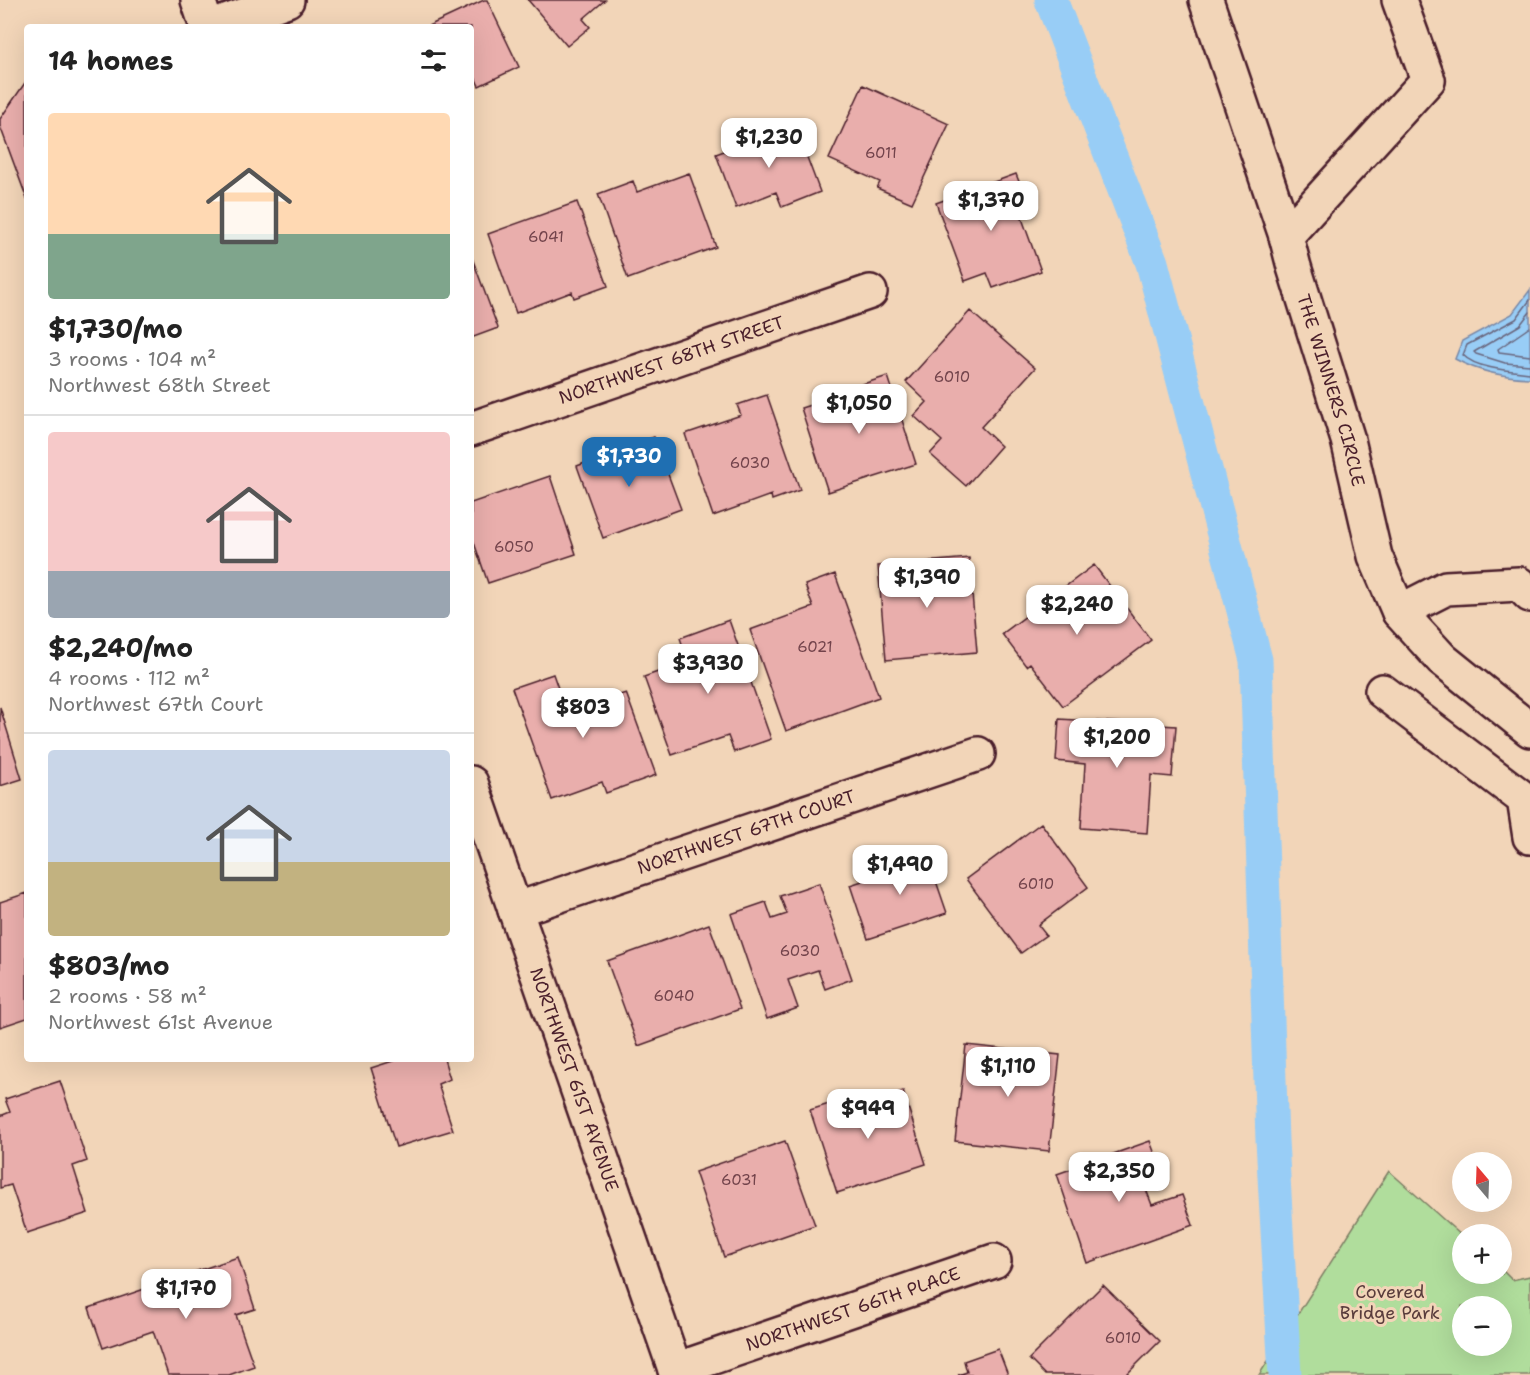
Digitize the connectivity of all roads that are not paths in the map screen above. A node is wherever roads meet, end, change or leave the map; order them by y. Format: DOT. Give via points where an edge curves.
graph roads {
  1 [pos="198,0"];
  2 [pos="287,0"];
  3 [pos="1206,0"];
  4 [pos="1399,0"];
  5 [pos="206,24"];
  6 [pos="220,24"];
  7 [pos="1286,236"];
  8 [pos="870,292"];
  9 [pos="474,428"];
  10 [pos="1530,595"];
  11 [pos="1399,612"];
  12 [pos="1382,691"];
  13 [pos="1530,730"];
  14 [pos="978,754"];
  15 [pos="474,792"];
  16 [pos="1530,837"];
  17 [pos="515,910"];
  18 [pos="994,1261"];
  19 [pos="676,1373"];
  1 -- 5 [label="street"];
  2 -- 6 [label="street"];
  3 -- 7 [label="street, THE WINNERS CIRCLE"];
  4 -- 7 [label="street" via="1428,80"];
  7 -- 11 [label="street, THE WINNERS CIRCLE" via="1348,440 1375,556"];
  8 -- 9 [label="street, NORTHWEST 68TH STREET"];
  10 -- 11 [label="street" via="1520,584 1446,588"];
  11 -- 13 [label="street, THE WINNERS CIRCLE" via="1442,658"];
  12 -- 16 [label="street" via="1524,799"];
  14 -- 17 [label="street, NORTHWEST 67TH COURT"];
  15 -- 17 [label="street, NORTHWEST 61ST AVENUE"];
  17 -- 19 [label="street, NORTHWEST 61ST AVENUE"];
  18 -- 19 [label="street, NORTHWEST 66TH PLACE"];
}
